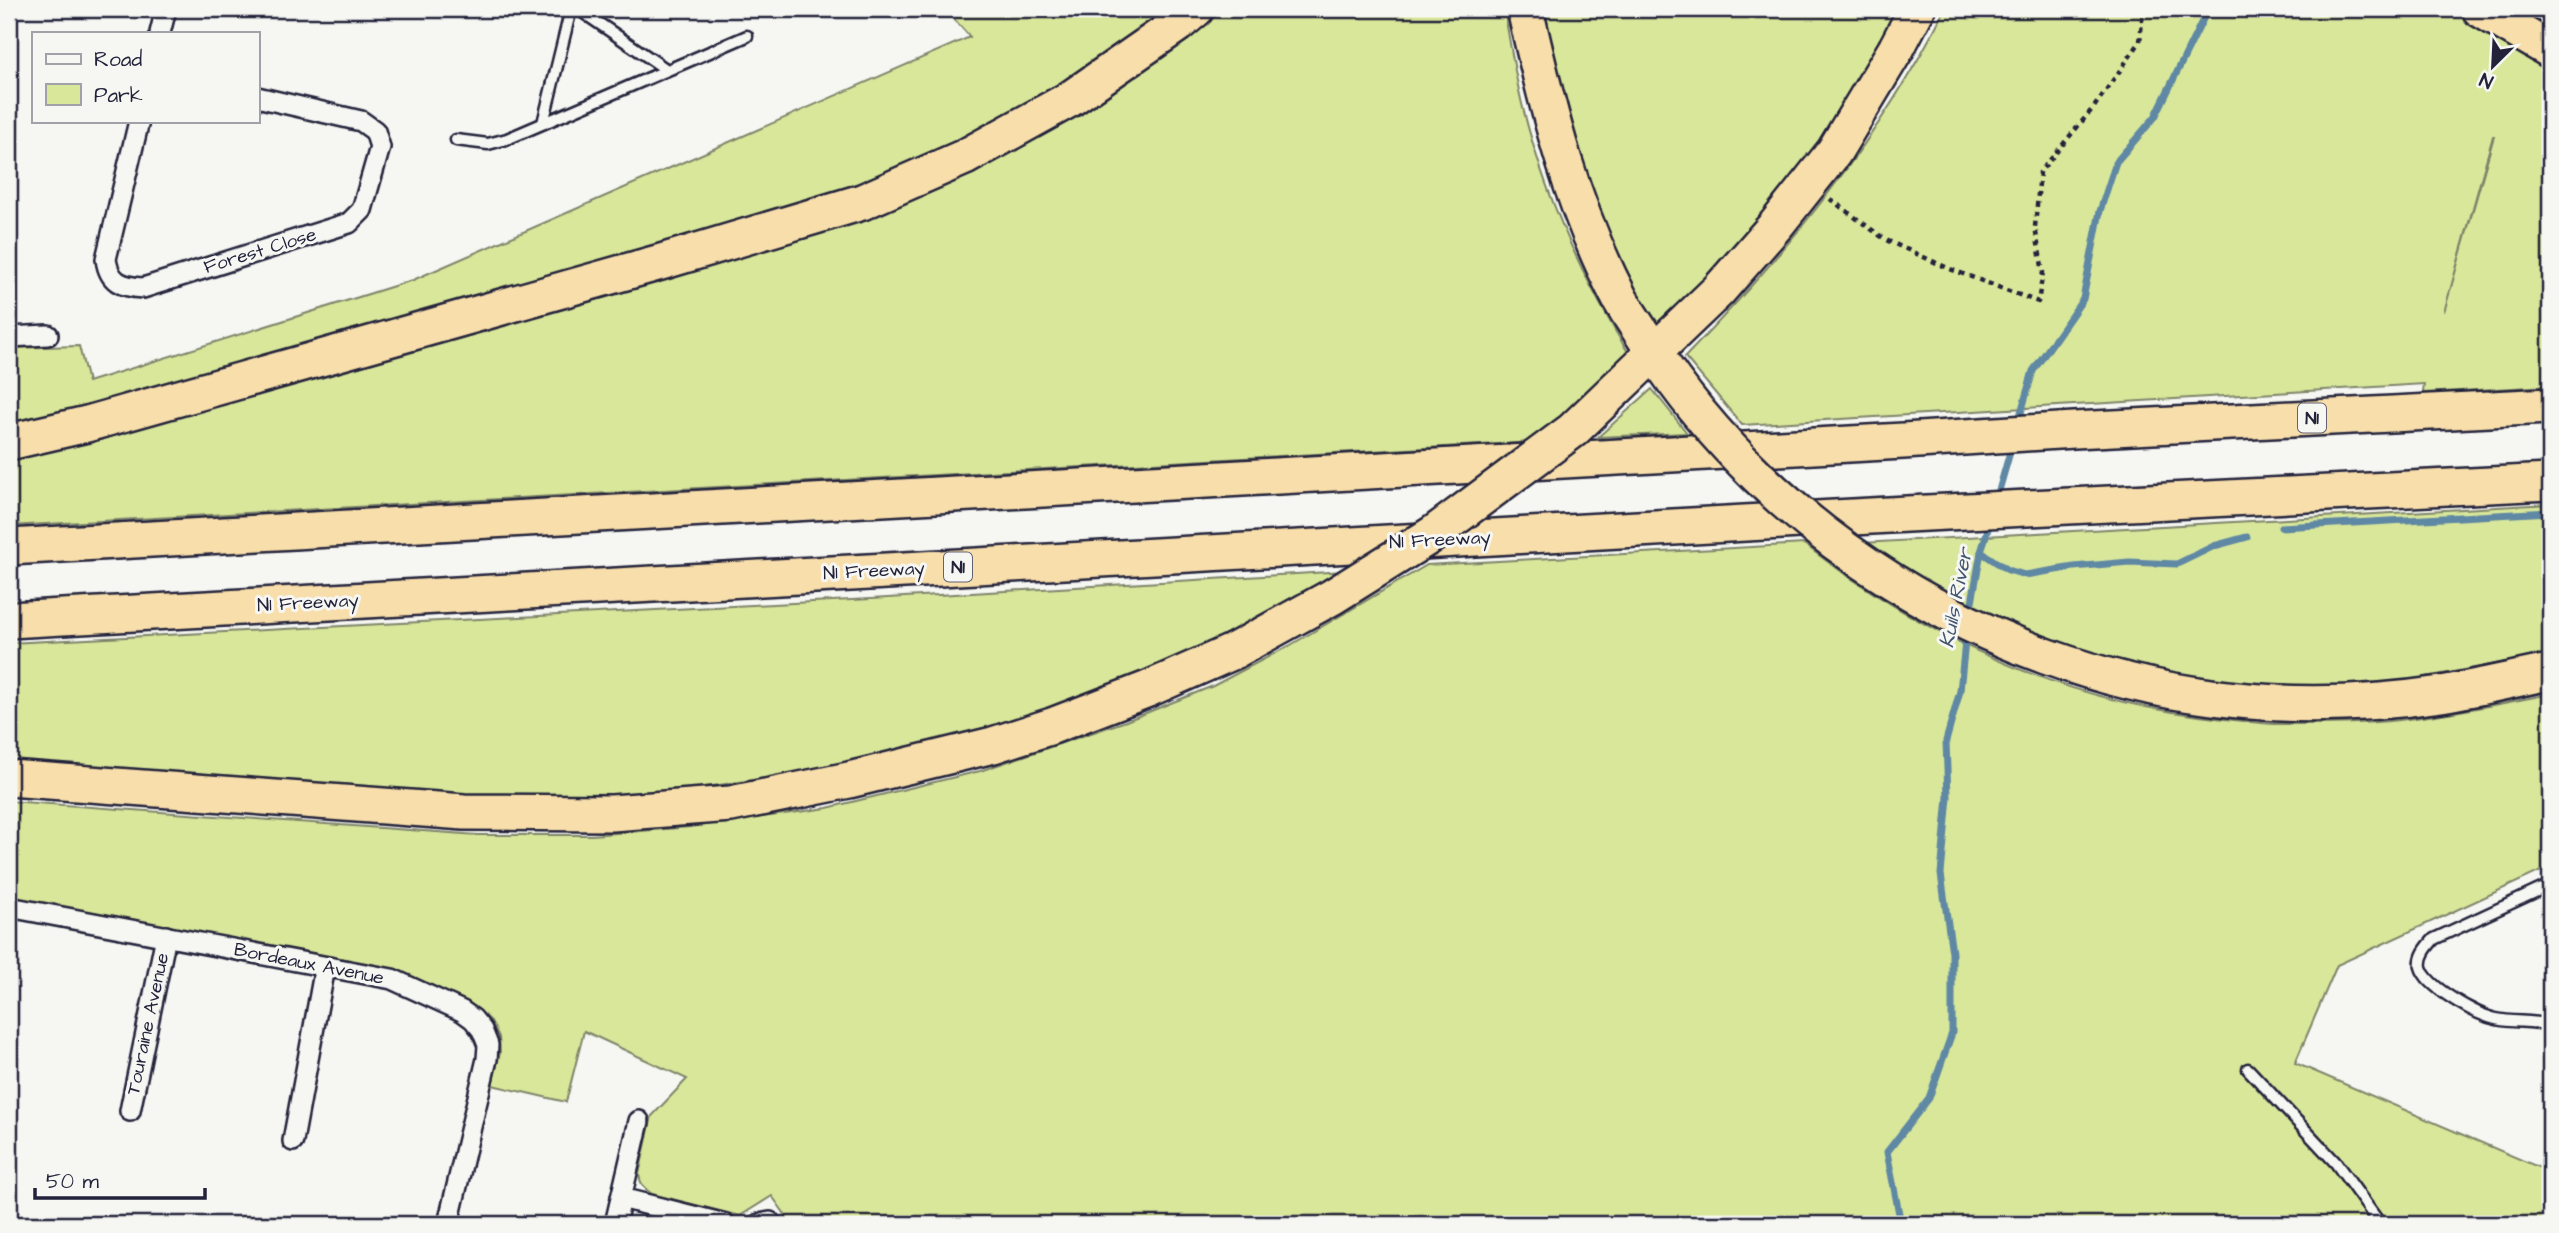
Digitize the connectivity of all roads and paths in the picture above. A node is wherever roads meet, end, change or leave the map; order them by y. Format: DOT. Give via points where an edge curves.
graph roads {
  1 [pos="166,9"];
  2 [pos="571,9"];
  3 [pos="578,9"];
  4 [pos="1196,9"];
  5 [pos="1525,9"];
  6 [pos="1917,9"];
  7 [pos="2143,9"];
  8 [pos="2481,9"];
  9 [pos="160,32"];
  10 [pos="747,36"];
  11 [pos="2550,50"];
  12 [pos="667,71"];
  13 [pos="259,97"];
  14 [pos="139,122"];
  15 [pos="543,123"];
  16 [pos="456,140"];
  17 [pos="1827,197"];
  18 [pos="48,335"];
  19 [pos="9,337"];
  20 [pos="2550,406"];
  21 [pos="9,442"];
  22 [pos="2550,482"];
  23 [pos="9,547"];
  24 [pos="9,620"];
  25 [pos="2550,672"];
  26 [pos="9,778"];
  27 [pos="2550,886"];
  28 [pos="9,907"];
  29 [pos="166,936"];
  30 [pos="325,967"];
  31 [pos="2550,1025"];
  32 [pos="2248,1069"];
  33 [pos="130,1111"];
  34 [pos="639,1121"];
  35 [pos="293,1141"];
  36 [pos="621,1198"];
  37 [pos="448,1224"];
  38 [pos="615,1224"];
  39 [pos="725,1224"];
  40 [pos="2380,1224"];
  1 -- 9 [label="street"];
  2 -- 15 [label="lane"];
  3 -- 12 [label="lane"];
  4 -- 21 [label="highway" via="1070,99 965,158 862,202 112,417"];
  5 -- 25 [label="highway, bridge" via="1571,187 1621,301 1677,387 1748,468 1823,534 1895,585 1972,624 2077,666 2212,697 2267,702 2380,700 2440,694"];
  6 -- 26 [label="highway, bridge" via="1834,152 1776,225 1719,290 1573,430 1433,534 1332,597 1232,652 1136,694 993,745 849,780 731,804 612,813 464,812"];
  7 -- 17 [label="path" via="2140,42 2040,172 2035,227 2043,272 2038,302 1886,240"];
  8 -- 11 [label="highway"];
  10 -- 12 [label="lane"];
  12 -- 15 [label="lane"];
  13 -- 14 [label="street, Forest Close" via="361,121 374,131 380,147 362,210 349,223 143,288 114,281 106,259"];
  15 -- 16 [label="lane" via="488,144"];
  18 -- 19 [label="street"];
  20 -- 23 [label="highway, N1"];
  22 -- 24 [label="highway, N1 Freeway / N1"];
  27 -- 31 [label="lane" via="2434,939 2423,952 2421,965 2427,979 2443,992 2493,1019"];
  28 -- 29 [label="street, Bordeaux Avenue"];
  29 -- 30 [label="street, Bordeaux Avenue"];
  29 -- 33 [label="street, Touraine Avenue"];
  30 -- 35 [label="street"];
  30 -- 37 [label="street, Bordeaux Avenue" via="392,979 462,1012 482,1030 487,1059"];
  32 -- 40 [label="lane" via="2336,1163"];
  34 -- 36 [label="street"];
  36 -- 38 [label="street"];
  36 -- 39 [label="street"];
}
